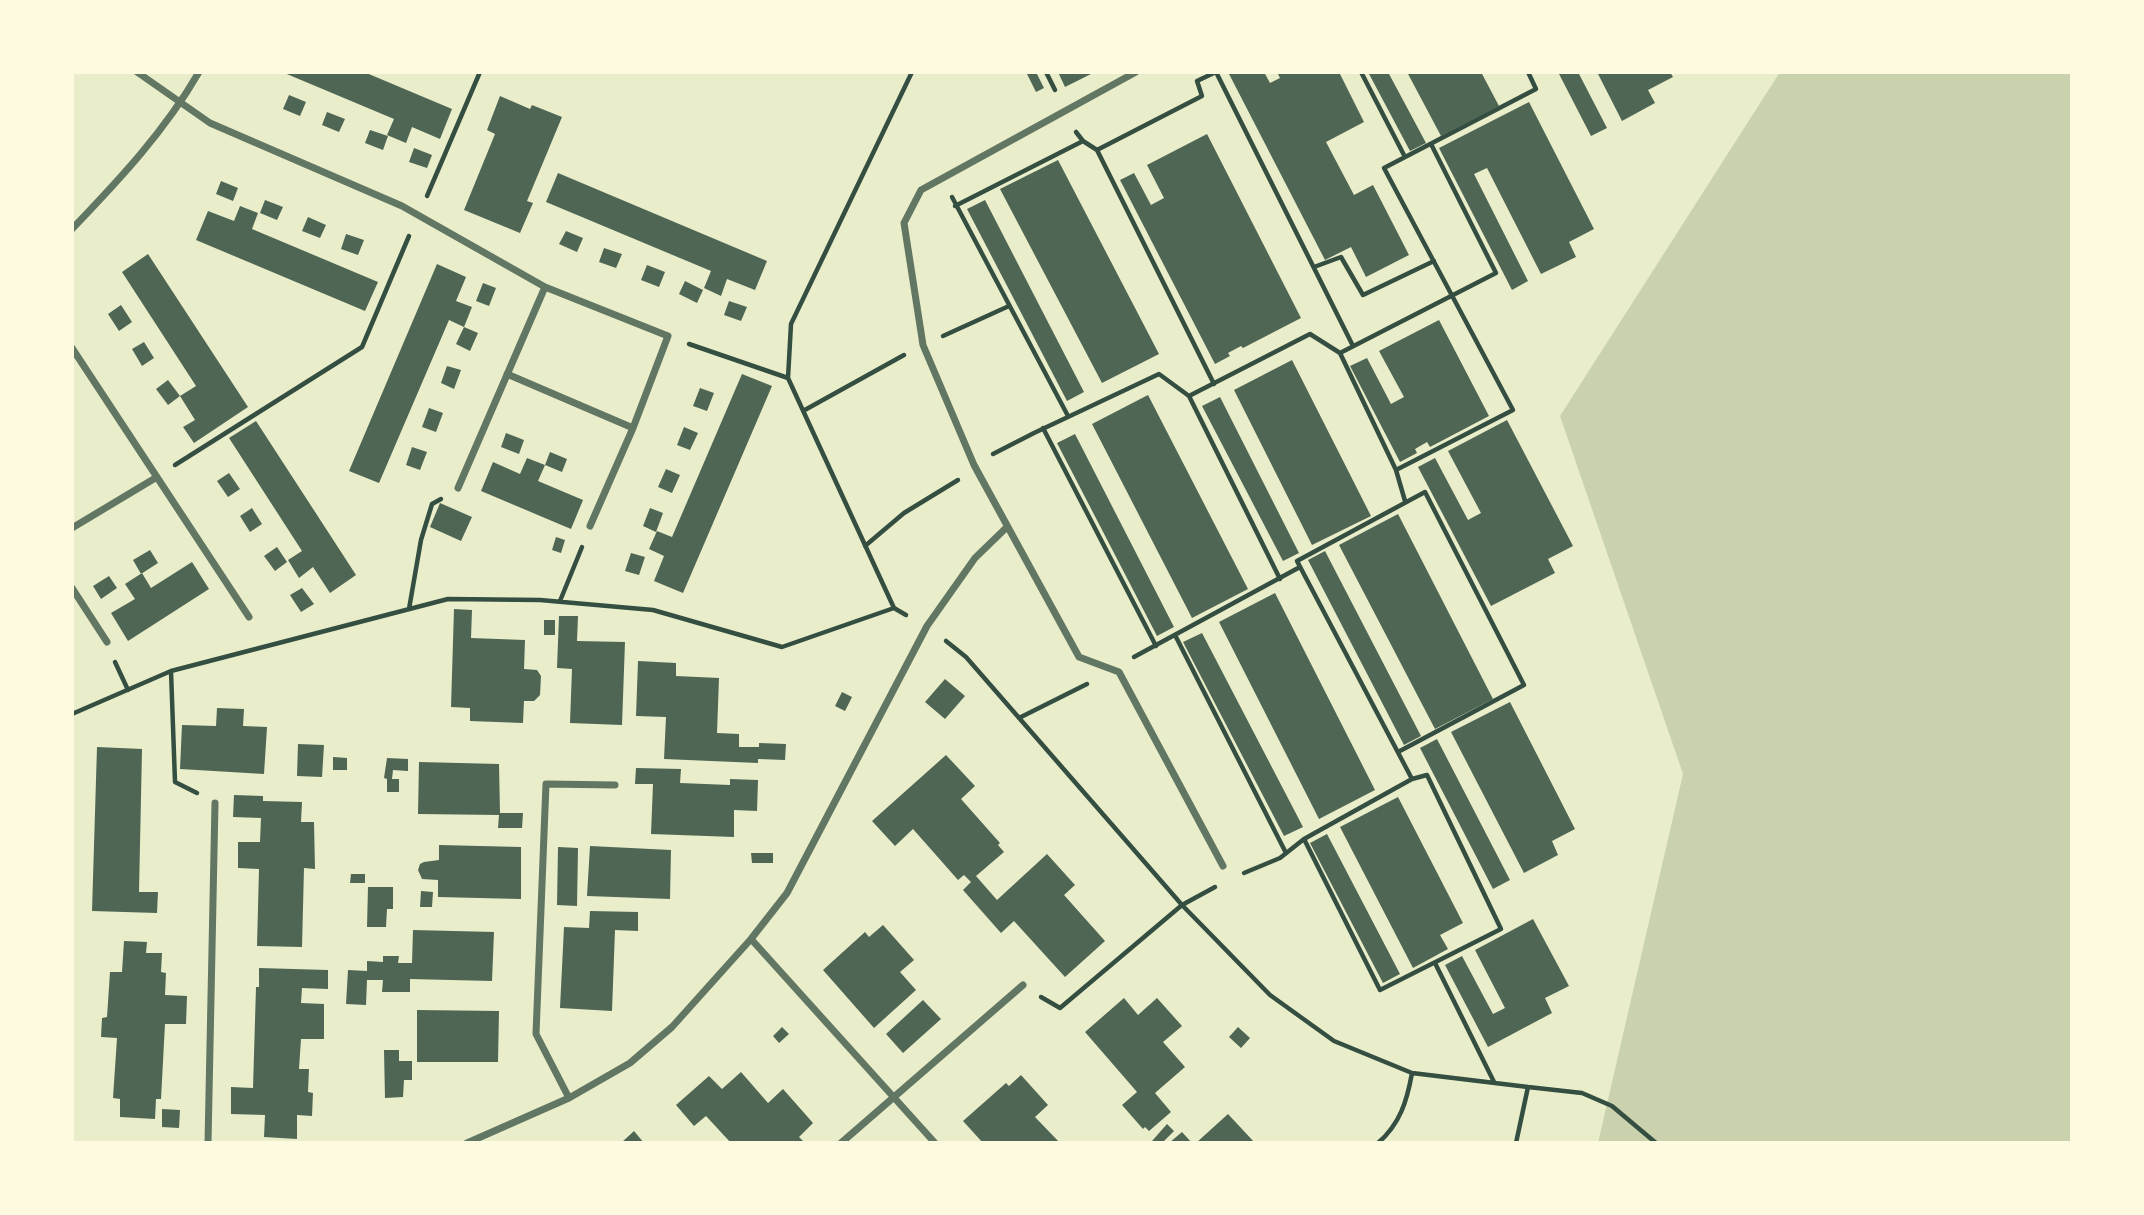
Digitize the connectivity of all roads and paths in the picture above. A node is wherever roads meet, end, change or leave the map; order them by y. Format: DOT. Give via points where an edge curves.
graph roads {
  1 [pos="137,72"];
  2 [pos="199,72"];
  3 [pos="912,72"];
  4 [pos="1136,72"];
  5 [pos="1216,72"];
  6 [pos="1361,72"];
  7 [pos="1528,72"];
  8 [pos="478,73"];
  9 [pos="181,103"];
  10 [pos="1065,109"];
  11 [pos="1083,141"];
  12 [pos="1430,144"];
  13 [pos="1097,150"];
  14 [pos="1405,157"];
  15 [pos="944,177"];
  16 [pos="955,206"];
  17 [pos="418,216"];
  18 [pos="72,229"];
  19 [pos="1434,261"];
  20 [pos="1314,267"];
  21 [pos="545,287"];
  22 [pos="1452,295"];
  23 [pos="1009,306"];
  24 [pos="668,336"];
  25 [pos="923,345"];
  26 [pos="1353,346"];
  27 [pos="72,348"];
  28 [pos="1340,353"];
  29 [pos="507,374"];
  30 [pos="788,378"];
  31 [pos="1214,384"];
  32 [pos="1189,396"];
  33 [pos="803,411"];
  34 [pos="1068,416"];
  35 [pos="633,428"];
  36 [pos="1043,428"];
  37 [pos="974,465"];
  38 [pos="1396,470"];
  39 [pos="157,477"];
  40 [pos="458,488"];
  41 [pos="1405,501"];
  42 [pos="590,526"];
  43 [pos="1007,527"];
  44 [pos="72,528"];
  45 [pos="865,546"];
  46 [pos="1300,567"];
  47 [pos="1280,579"];
  48 [pos="72,589"];
  49 [pos="560,601"];
  50 [pos="894,608"];
  51 [pos="410,609"];
  52 [pos="249,617"];
  53 [pos="927,626"];
  54 [pos="1175,635"];
  55 [pos="107,642"];
  56 [pos="1156,646"];
  57 [pos="1113,670"];
  58 [pos="171,671"];
  59 [pos="72,714"];
  60 [pos="1019,718"];
  61 [pos="1398,752"];
  62 [pos="1412,779"];
  63 [pos="615,785"];
  64 [pos="215,803"];
  65 [pos="1304,839"];
  66 [pos="1286,853"];
  67 [pos="1223,866"];
  68 [pos="1233,877"];
  69 [pos="1217,885"];
  70 [pos="1182,905"];
  71 [pos="751,939"];
  72 [pos="1435,963"];
  73 [pos="1023,985"];
  74 [pos="1412,1073"];
  75 [pos="1494,1082"];
  76 [pos="1528,1087"];
  77 [pos="895,1097"];
  78 [pos="569,1098"];
  79 [pos="208,1143"];
  80 [pos="467,1143"];
  81 [pos="841,1143"];
  82 [pos="935,1143"];
  83 [pos="1378,1143"];
  84 [pos="1516,1143"];
  85 [pos="1656,1143"];
  1 -- 9 [label="street"];
  2 -- 9 [label="street"];
  3 -- 30 [label="path" via="791,324"];
  4 -- 10 [label="street"];
  5 -- 13 [label="path" via="1197,81 1202,96"];
  5 -- 20 [label="path"];
  6 -- 14 [label="path"];
  7 -- 12 [label="path" via="1536,89"];
  8 -- 17 [label="path"];
  9 -- 17 [label="street" via="210,123"];
  9 -- 18 [label="street" via="126,173"];
  10 -- 11 [label="path"];
  10 -- 15 [label="street"];
  11 -- 13 [label="path"];
  11 -- 16 [label="path"];
  12 -- 14 [label="path"];
  12 -- 22 [label="path" via="1496,273"];
  13 -- 31 [label="path"];
  14 -- 19 [label="path" via="1384,168"];
  15 -- 16 [label="path"];
  15 -- 25 [label="street" via="921,190 904,223"];
  16 -- 23 [label="path"];
  17 -- 21 [label="street"];
  17 -- 39 [label="path" via="362,347"];
  19 -- 20 [label="path" via="1363,295 1340,257"];
  19 -- 22 [label="path"];
  20 -- 26 [label="path"];
  21 -- 24 [label="street"];
  21 -- 29 [label="street"];
  22 -- 26 [label="path"];
  22 -- 38 [label="path" via="1513,410"];
  23 -- 25 [label="path"];
  23 -- 34 [label="path"];
  24 -- 30 [label="path"];
  24 -- 35 [label="street"];
  25 -- 33 [label="path"];
  25 -- 37 [label="street"];
  26 -- 28 [label="path"];
  27 -- 39 [label="street"];
  28 -- 31 [label="path" via="1310,334"];
  28 -- 38 [label="path"];
  29 -- 35 [label="street"];
  29 -- 40 [label="street"];
  30 -- 33 [label="path"];
  31 -- 32 [label="path"];
  32 -- 34 [label="path" via="1159,374"];
  32 -- 47 [label="path"];
  33 -- 45 [label="path"];
  34 -- 36 [label="path"];
  35 -- 42 [label="street"];
  36 -- 37 [label="path"];
  36 -- 56 [label="path"];
  37 -- 43 [label="street"];
  37 -- 45 [label="path"];
  38 -- 41 [label="path"];
  39 -- 44 [label="street"];
  39 -- 52 [label="street"];
  40 -- 51 [label="path" via="432,504"];
  41 -- 46 [label="path" via="1297,561"];
  41 -- 61 [label="path" via="1425,492 1524,685"];
  42 -- 49 [label="path"];
  43 -- 53 [label="street" via="975,558"];
  43 -- 57 [label="street" via="1079,657"];
  45 -- 50 [label="path"];
  46 -- 47 [label="path"];
  46 -- 61 [label="path"];
  47 -- 54 [label="path"];
  48 -- 55 [label="street"];
  49 -- 50 [label="path" via="653,610 782,647"];
  49 -- 51 [label="path" via="447,599"];
  50 -- 53 [label="path"];
  51 -- 58 [label="path"];
  53 -- 60 [label="path" via="966,657"];
  53 -- 71 [label="street" via="787,893"];
  54 -- 56 [label="path"];
  54 -- 66 [label="path"];
  56 -- 57 [label="path"];
  57 -- 60 [label="path"];
  57 -- 67 [label="street" via="1119,672"];
  58 -- 59 [label="path"];
  58 -- 64 [label="path" via="175,782"];
  60 -- 70 [label="path"];
  61 -- 62 [label="path"];
  62 -- 65 [label="path"];
  62 -- 72 [label="path" via="1427,775 1501,929"];
  63 -- 78 [label="street" via="546,784 536,1034"];
  64 -- 79 [label="street"];
  65 -- 66 [label="path"];
  65 -- 72 [label="path" via="1380,990"];
  66 -- 68 [label="path"];
  69 -- 70 [label="path"];
  70 -- 73 [label="path" via="1060,1008"];
  70 -- 74 [label="path" via="1270,995 1334,1041"];
  71 -- 77 [label="street"];
  71 -- 78 [label="street" via="672,1027 630,1063"];
  72 -- 75 [label="path"];
  73 -- 77 [label="street"];
  74 -- 75 [label="path"];
  74 -- 83 [label="path" via="1405,1106 1390,1133"];
  75 -- 76 [label="path"];
  76 -- 84 [label="path"];
  76 -- 85 [label="path" via="1582,1093 1612,1106"];
  77 -- 81 [label="street"];
  77 -- 82 [label="street"];
  78 -- 80 [label="street"];
}
